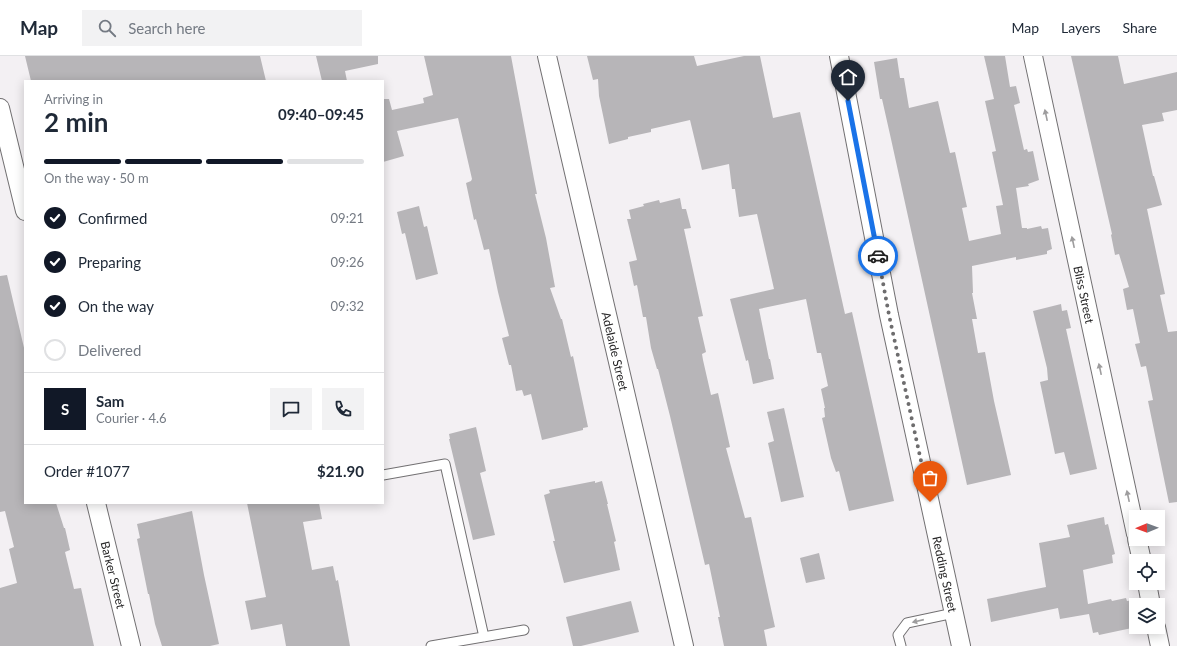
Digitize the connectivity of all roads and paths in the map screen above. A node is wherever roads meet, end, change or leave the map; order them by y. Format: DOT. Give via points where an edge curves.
graph roads {
  1 [pos="547,56"];
  2 [pos="839,56"];
  3 [pos="1033,56"];
  4 [pos="0,108"];
  5 [pos="24,207"];
  6 [pos="384,475"];
  7 [pos="96,504"];
  8 [pos="1131,510"];
  9 [pos="954,613"];
  10 [pos="524,630"];
  11 [pos="1157,634"];
  12 [pos="484,637"];
  13 [pos="131,646"];
  14 [pos="431,646"];
  15 [pos="684,646"];
  16 [pos="901,646"];
  17 [pos="961,646"];
  18 [pos="1160,646"];
  1 -- 15 [label="street, Adelaide Street"];
  2 -- 9 [label="street, Redding Street" via="889,315"];
  8 -- 3 [label="street, Bliss Street, one-way"];
  4 -- 5 [label="street"];
  6 -- 12 [label="lane" via="445,464"];
  7 -- 13 [label="street, Barker Street"];
  9 -- 16 [label="lane, one-way" via="907,623 898,635"];
  9 -- 17 [label="street, Redding Street"];
  10 -- 12 [label="lane"];
  11 -- 18 [label="street"];
  12 -- 14 [label="lane"];
}
